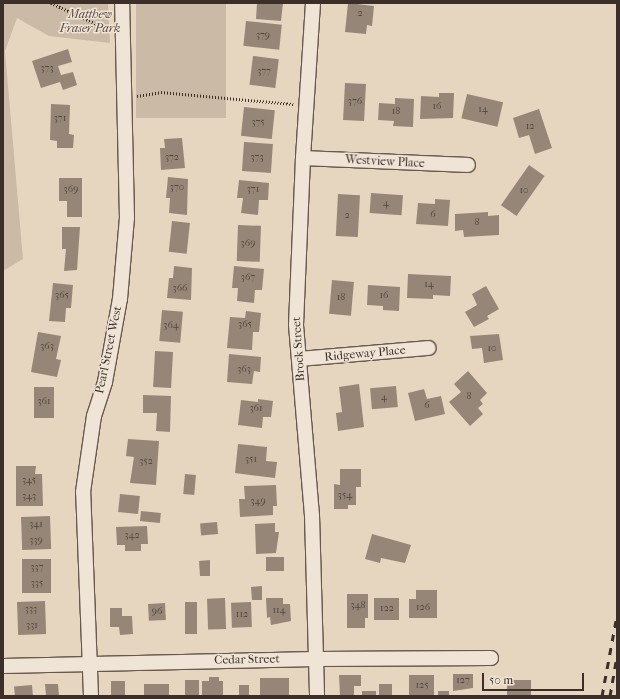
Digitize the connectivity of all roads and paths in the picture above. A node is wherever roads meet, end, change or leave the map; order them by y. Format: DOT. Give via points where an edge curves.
graph roads {
  1 [pos="52,3"];
  2 [pos="122,3"];
  3 [pos="313,3"];
  4 [pos="122,35"];
  5 [pos="123,98"];
  6 [pos="308,106"];
  7 [pos="303,158"];
  8 [pos="468,165"];
  9 [pos="429,348"];
  10 [pos="300,359"];
  11 [pos="491,658"];
  12 [pos="316,659"];
  13 [pos="90,664"];
  14 [pos="3,666"];
  15 [pos="90,696"];
  16 [pos="317,696"];
  1 -- 4 [label="path"];
  2 -- 4 [label="street, Pearl Street West"];
  3 -- 6 [label="street, Brock Street"];
  4 -- 5 [label="street, Pearl Street West"];
  5 -- 6 [label="path" via="161,92"];
  5 -- 13 [label="street, Pearl Street West" via="127,218 120,299 104,382 94,416 83,492"];
  6 -- 7 [label="street, Brock Street"];
  7 -- 8 [label="street, Westview Place"];
  7 -- 10 [label="street, Brock Street" via="296,325"];
  9 -- 10 [label="street, Ridgeway Place"];
  10 -- 12 [label="street, Brock Street" via="312,515"];
  11 -- 12 [label="street, Cedar Street"];
  12 -- 13 [label="street, Cedar Street"];
  12 -- 16 [label="street, Brock Street"];
  13 -- 14 [label="street, Cedar Street"];
  13 -- 15 [label="street, Pearl Street West"];
}
